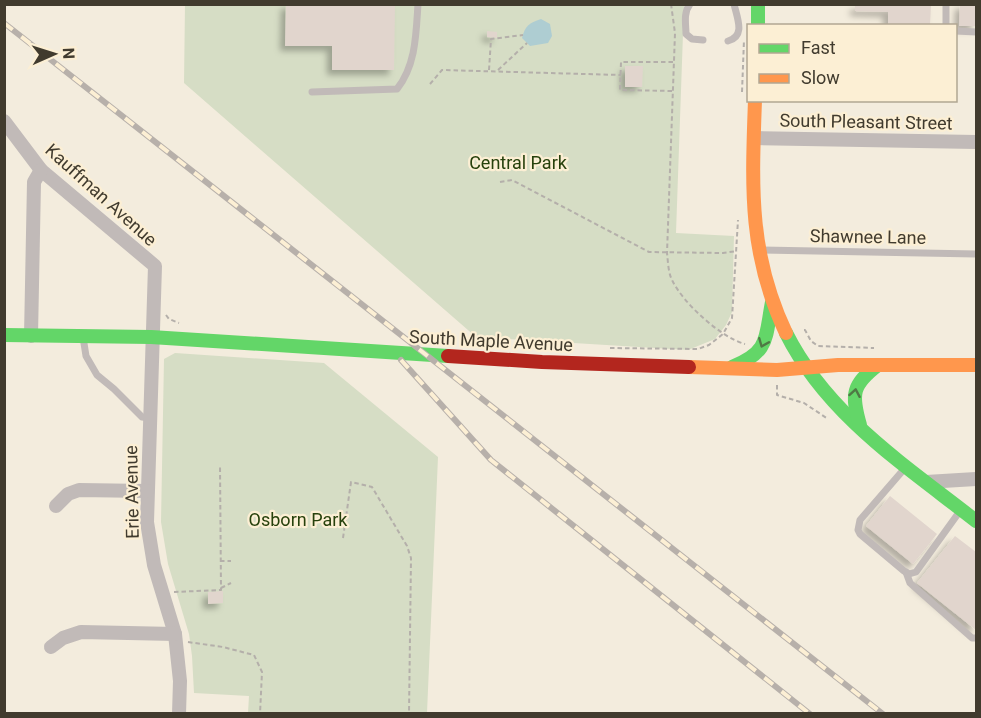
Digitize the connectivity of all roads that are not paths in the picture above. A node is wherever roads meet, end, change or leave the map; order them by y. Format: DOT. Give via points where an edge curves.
graph roads {
  1 [pos="418,4"];
  2 [pos="690,4"];
  3 [pos="734,4"];
  4 [pos="758,4"];
  5 [pos="946,4"];
  6 [pos="758,24"];
  7 [pos="946,24"];
  8 [pos="957,31"];
  9 [pos="976,32"];
  10 [pos="703,40"];
  11 [pos="728,41"];
  12 [pos="312,92"];
  13 [pos="749,102"];
  14 [pos="4,122"];
  15 [pos="754,138"];
  16 [pos="976,142"];
  17 [pos="41,170"];
  18 [pos="759,249"];
  19 [pos="976,254"];
  20 [pos="155,266"];
  21 [pos="772,302"];
  22 [pos="4,335"];
  23 [pos="31,336"];
  24 [pos="83,337"];
  25 [pos="151,337"];
  26 [pos="878,364"];
  27 [pos="976,365"];
  28 [pos="730,368"];
  29 [pos="807,368"];
  30 [pos="150,418"];
  31 [pos="861,429"];
  32 [pos="907,466"];
  33 [pos="976,479"];
  34 [pos="926,482"];
  35 [pos="147,491"];
  36 [pos="56,506"];
  37 [pos="961,509"];
  38 [pos="976,521"];
  39 [pos="906,572"];
  40 [pos="176,638"];
  41 [pos="976,638"];
  42 [pos="51,647"];
  43 [pos="179,714"];
  1 -- 12 [label="lane" via="411,64 397,89"];
  2 -- 10 [label="lane" via="686,34"];
  3 -- 11 [label="lane" via="740,28 738,35"];
  4 -- 6 [label="main road"];
  5 -- 7 [label="lane"];
  8 -- 9 [label="lane"];
  13 -- 15 [label="main road"];
  14 -- 17 [label="street, Kauffman Avenue"];
  15 -- 16 [label="street, South Pleasant Street"];
  15 -- 18 [label="main road" via="753,208"];
  17 -- 20 [label="street, Kauffman Avenue"];
  17 -- 23 [label="street" via="34,182"];
  18 -- 19 [label="lane, Shawnee Lane"];
  18 -- 21 [label="main road"];
  20 -- 25 [label="street, Erie Avenue"];
  21 -- 28 [label="main road, one-way" via="759,353"];
  21 -- 29 [label="main road"];
  22 -- 23 [label="main road, South Maple Avenue"];
  23 -- 24 [label="main road, South Maple Avenue"];
  24 -- 25 [label="main road, South Maple Avenue"];
  24 -- 30 [label="lane" via="86,356 97,375 142,417"];
  25 -- 28 [label="main road, South Maple Avenue" via="542,362"];
  25 -- 30 [label="street, Erie Avenue"];
  26 -- 27 [label="main road, South Maple Avenue"];
  26 -- 29 [label="main road, South Maple Avenue"];
  31 -- 26 [label="main road, one-way" via="854,389"];
  28 -- 29 [label="main road, South Maple Avenue"];
  29 -- 31 [label="main road"];
  30 -- 35 [label="street, Erie Avenue"];
  31 -- 32 [label="main road"];
  32 -- 34 [label="main road"];
  32 -- 39 [label="lane" via="860,520 858,530"];
  33 -- 34 [label="street"];
  34 -- 37 [label="main road"];
  35 -- 36 [label="street" via="79,490"];
  35 -- 40 [label="street, Erie Avenue" via="149,540"];
  37 -- 38 [label="main road"];
  37 -- 39 [label="lane" via="916,572"];
  39 -- 41 [label="lane" via="910,583"];
  40 -- 42 [label="street" via="81,632"];
  40 -- 43 [label="street, Erie Avenue"];
}
